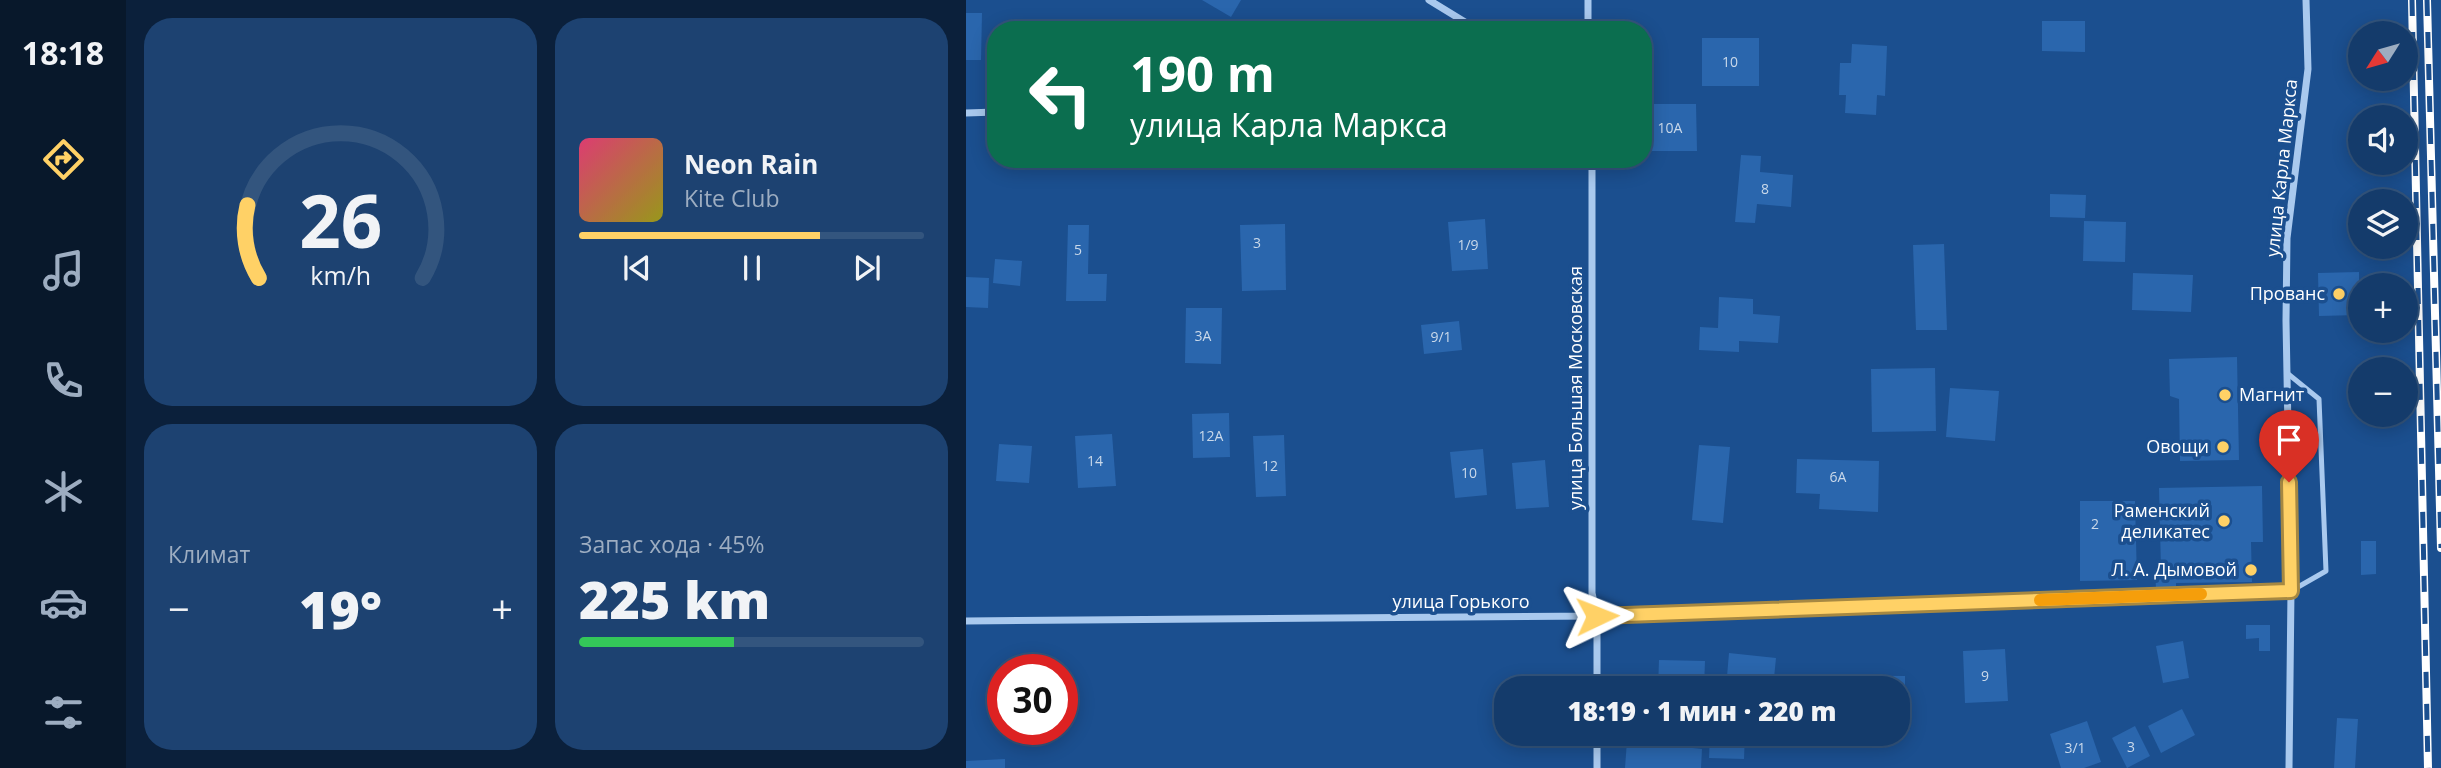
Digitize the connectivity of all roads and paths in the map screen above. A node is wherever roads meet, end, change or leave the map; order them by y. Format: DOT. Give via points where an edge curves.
graph roads {
  1 [pos="1429,0"];
  2 [pos="1588,0"];
  3 [pos="2306,0"];
  4 [pos="1463,21"];
  5 [pos="1588,21"];
  6 [pos="987,112"];
  7 [pos="966,113"];
  8 [pos="1592,168"];
  9 [pos="2287,373"];
  10 [pos="2291,591"];
  11 [pos="1597,616"];
  12 [pos="966,621"];
  13 [pos="1597,676"];
  14 [pos="1597,746"];
  15 [pos="1597,768"];
  16 [pos="2290,768"];
  1 -- 4 [label="street"];
  2 -- 5 [label="street"];
  3 -- 9 [label="street, улица Карла Маркса" via="2308,69 2287,238"];
  6 -- 7 [label="street"];
  8 -- 11 [label="street, улица Большая Московская" via="1592,593"];
  9 -- 10 [label="street, улица Карла Маркса"];
  9 -- 10 [label="lane" via="2319,399 2326,572"];
  10 -- 11 [label="street, улица Горького"];
  10 -- 16 [label="street, улица Карла Маркса"];
  11 -- 12 [label="street, улица Горького"];
  11 -- 13 [label="street, улица Большая Московская"];
  14 -- 15 [label="street"];
}
